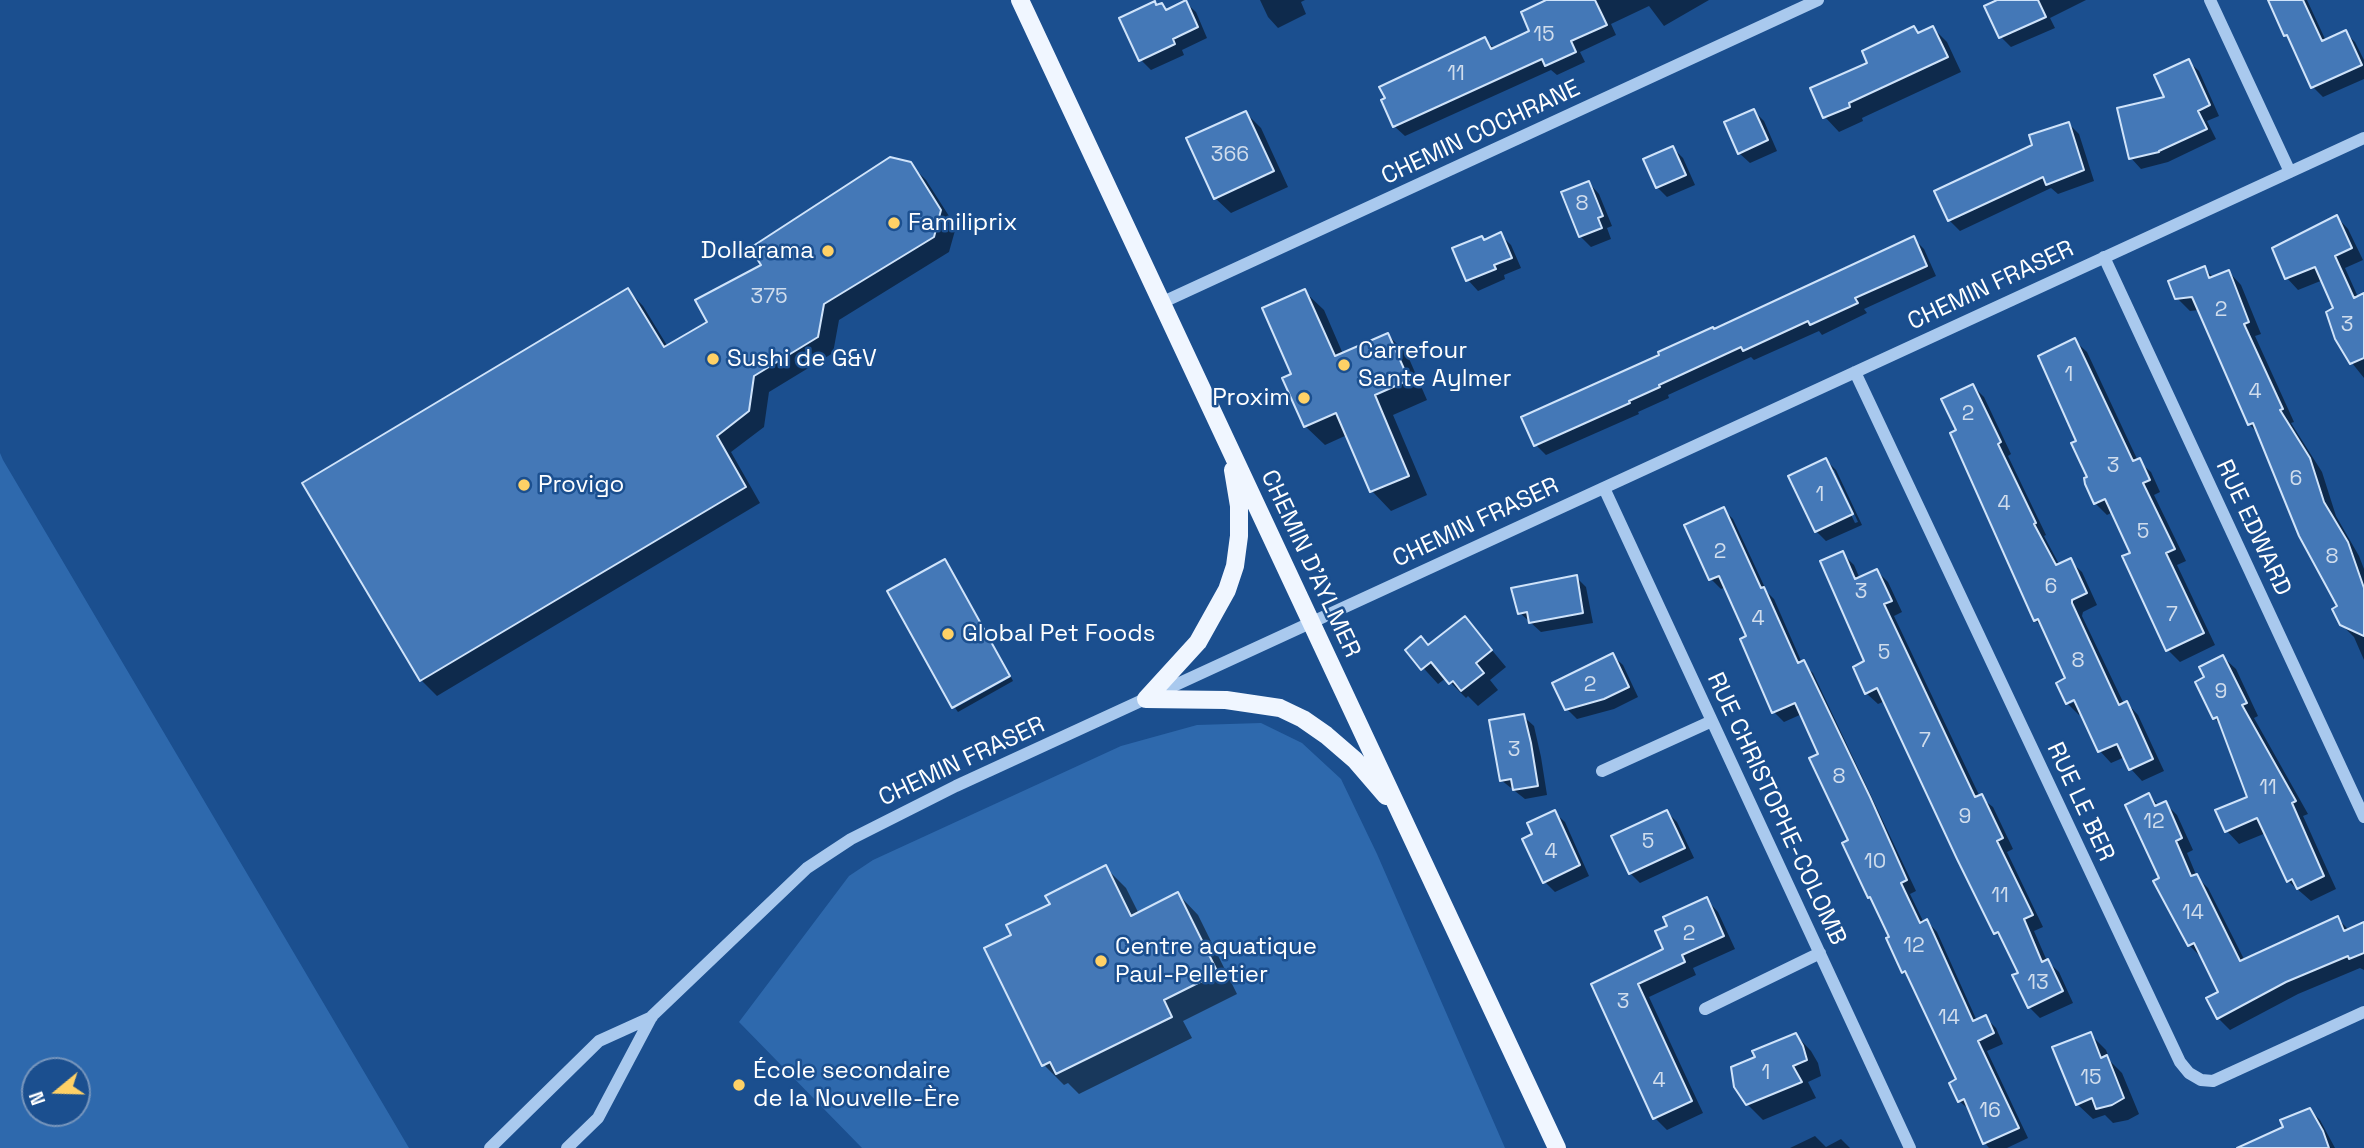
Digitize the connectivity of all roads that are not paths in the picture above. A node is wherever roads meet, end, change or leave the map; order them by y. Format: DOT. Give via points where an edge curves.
graph roads {
  1 [pos="1020,0"];
  2 [pos="1818,0"];
  3 [pos="2210,0"];
  4 [pos="2361,139"];
  5 [pos="2364,155"];
  6 [pos="2290,172"];
  7 [pos="2104,257"];
  8 [pos="1161,303"];
  9 [pos="1855,372"];
  10 [pos="1230,450"];
  11 [pos="1604,488"];
  12 [pos="1311,622"];
  13 [pos="1146,699"];
  14 [pos="1712,721"];
  15 [pos="1602,771"];
  16 [pos="1400,812"];
  17 [pos="2364,817"];
  18 [pos="1820,953"];
  19 [pos="1704,1009"];
  20 [pos="2364,1012"];
  21 [pos="652,1016"];
  22 [pos="490,1148"];
  23 [pos="567,1148"];
  24 [pos="1557,1148"];
  25 [pos="1910,1148"];
  1 -- 8 [label="main road, CHEMIN D'AYLMER"];
  2 -- 8 [label="street, CHEMIN COCHRANE"];
  3 -- 6 [label="street"];
  4 -- 5 [label="street"];
  4 -- 6 [label="street, CHEMIN FRASER"];
  6 -- 7 [label="street, CHEMIN FRASER"];
  7 -- 9 [label="street, CHEMIN FRASER"];
  7 -- 17 [label="street, RUE EDWARD"];
  8 -- 10 [label="main road, CHEMIN D'AYLMER"];
  9 -- 11 [label="street, CHEMIN FRASER"];
  9 -- 20 [label="street, RUE LE BER" via="2180,1062 2201,1080 2213,1081"];
  10 -- 12 [label="main road, CHEMIN D'AYLMER"];
  10 -- 13 [label="main road" via="1239,536 1227,590 1198,642"];
  11 -- 12 [label="street, CHEMIN FRASER"];
  11 -- 14 [label="street, RUE CHRISTOPHE-COLOMB"];
  12 -- 13 [label="street, CHEMIN FRASER"];
  12 -- 16 [label="main road, CHEMIN D'AYLMER"];
  13 -- 16 [label="main road" via="1226,700 1280,708 1335,744"];
  13 -- 21 [label="street, CHEMIN FRASER" via="956,786 826,854"];
  14 -- 15 [label="street"];
  14 -- 18 [label="street, RUE CHRISTOPHE-COLOMB"];
  16 -- 24 [label="main road, CHEMIN D'AYLMER"];
  18 -- 19 [label="street"];
  18 -- 25 [label="street, RUE CHRISTOPHE-COLOMB"];
  21 -- 22 [label="street, CHEMIN FRASER" via="599,1041"];
  21 -- 23 [label="street, CHEMIN FRASER" via="598,1118"];
}
